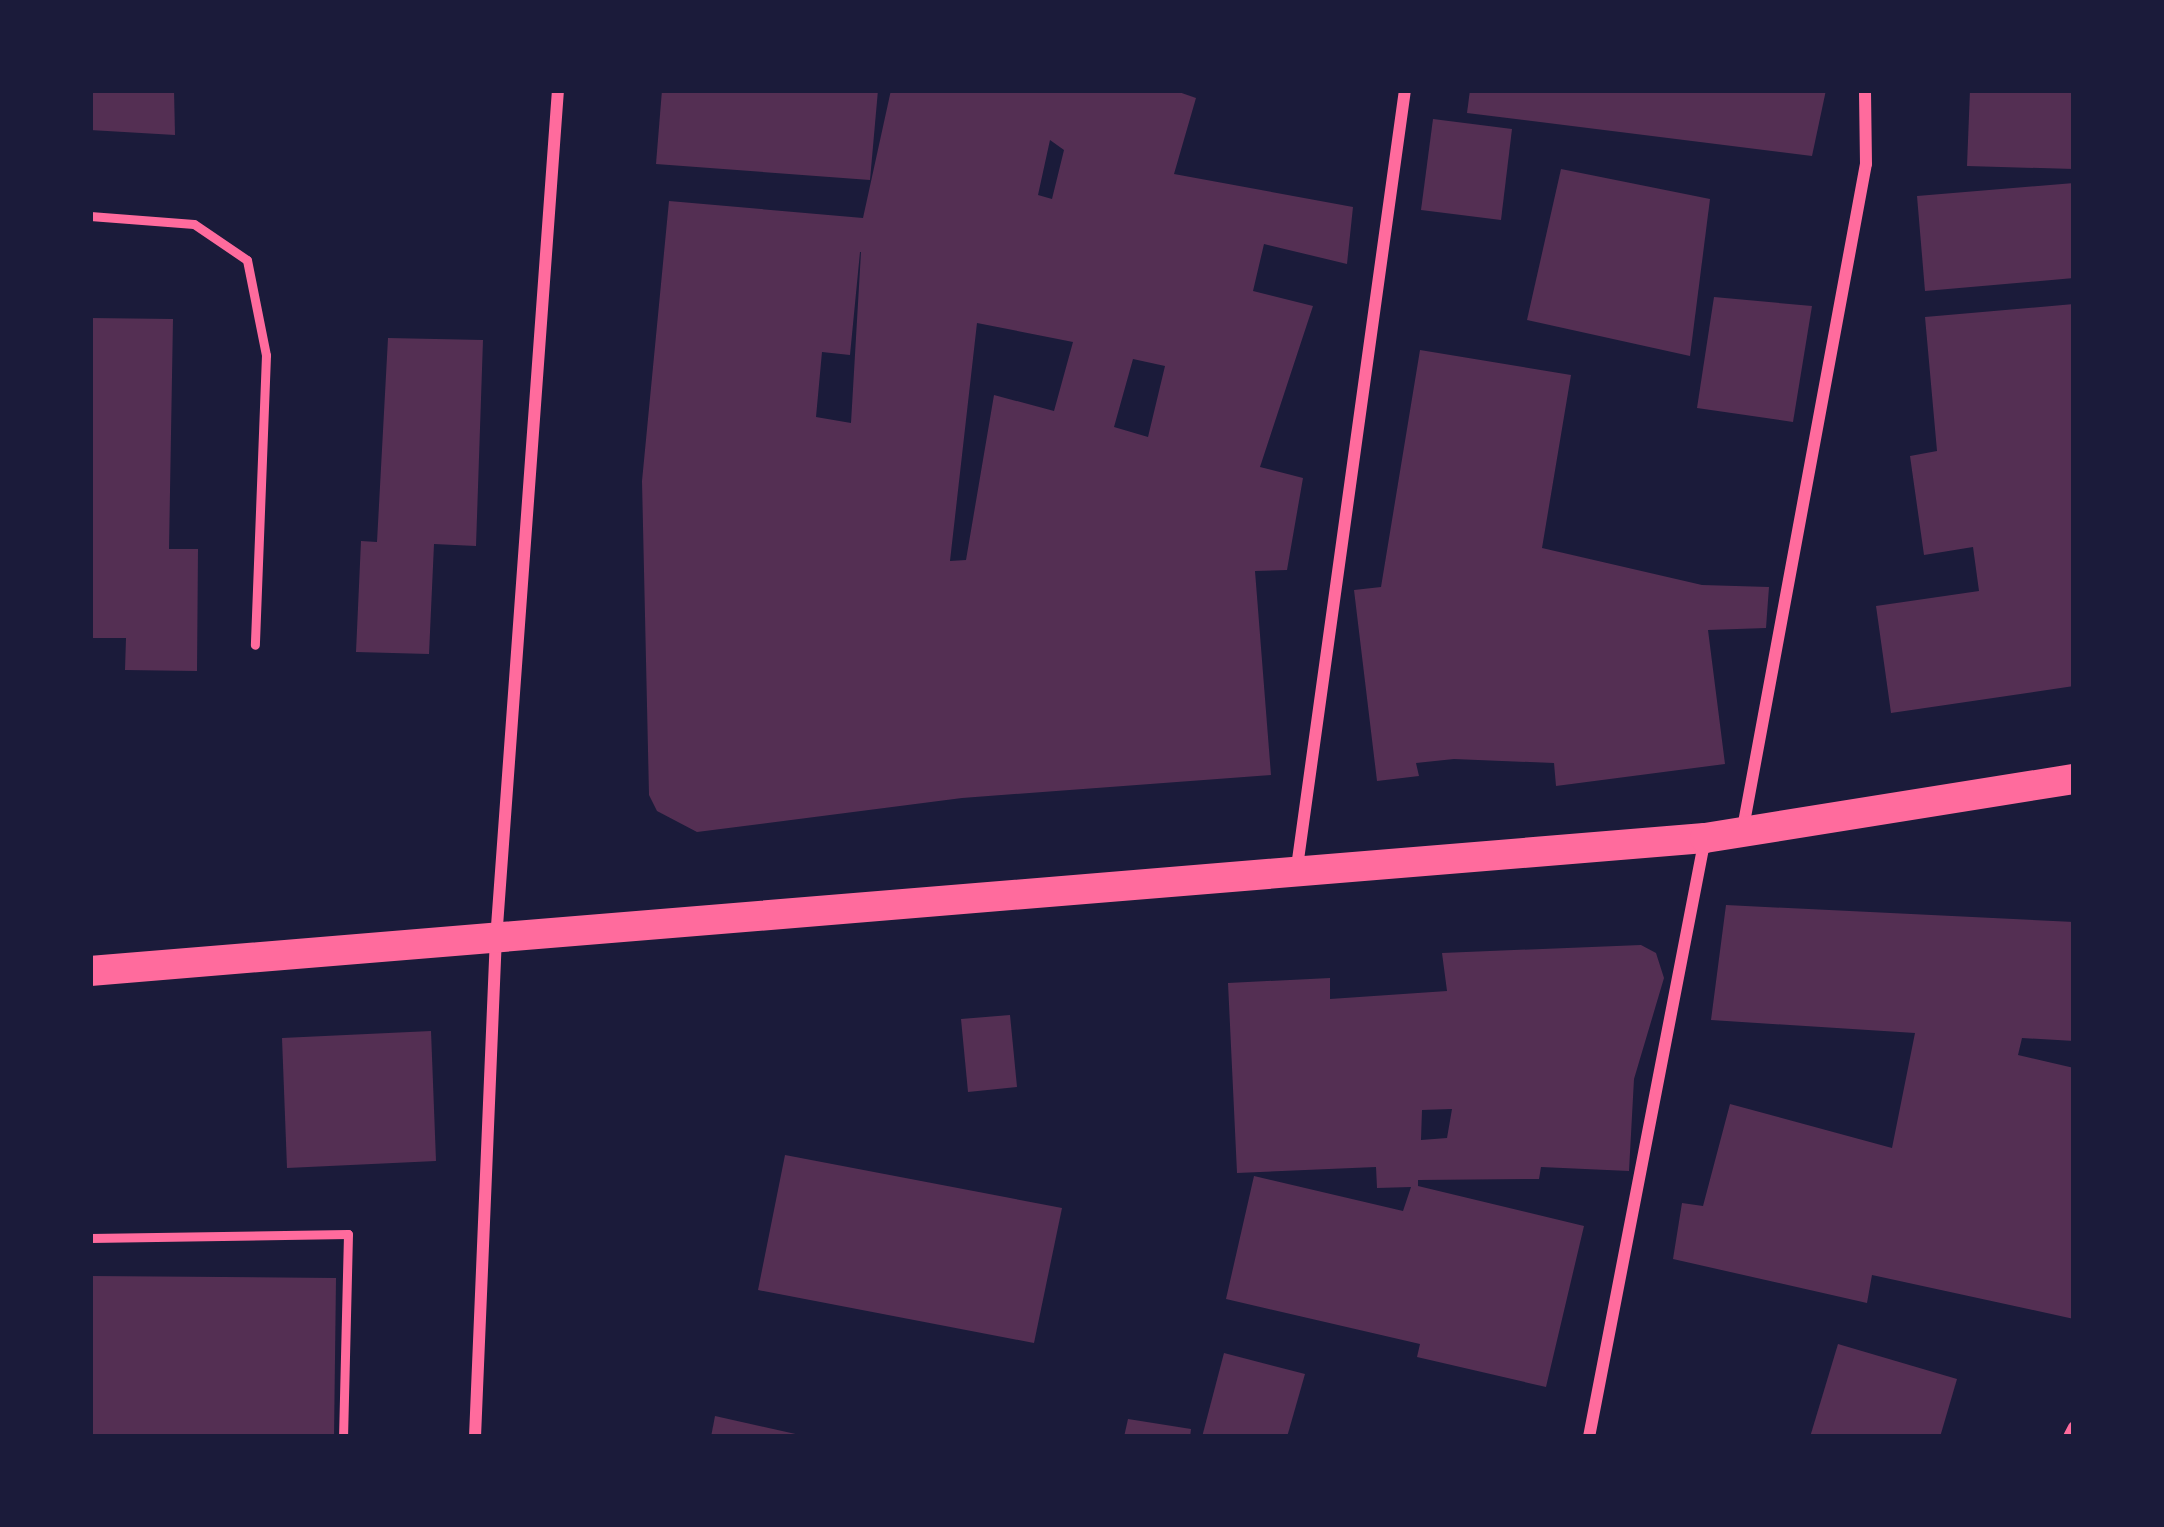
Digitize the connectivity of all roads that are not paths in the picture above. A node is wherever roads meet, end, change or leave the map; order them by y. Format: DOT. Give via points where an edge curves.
graph roads {
  1 [pos="558,90"];
  2 [pos="1405,90"];
  3 [pos="1865,90"];
  4 [pos="90,216"];
  5 [pos="255,645"];
  6 [pos="2074,779"];
  7 [pos="1743,832"];
  8 [pos="1705,838"];
  9 [pos="1295,878"];
  10 [pos="496,940"];
  11 [pos="90,971"];
  12 [pos="90,1238"];
  13 [pos="2074,1427"];
  14 [pos="344,1437"];
  15 [pos="475,1437"];
  16 [pos="1588,1437"];
  17 [pos="2069,1437"];
  1 -- 10 [label="street"];
  2 -- 9 [label="street"];
  3 -- 7 [label="street" via="1866,164"];
  4 -- 5 [label="lane" via="194,224 247,260 266,355"];
  6 -- 7 [label="main road"];
  7 -- 8 [label="main road"];
  8 -- 9 [label="main road"];
  8 -- 16 [label="street"];
  9 -- 10 [label="main road"];
  10 -- 11 [label="main road"];
  10 -- 15 [label="street"];
  12 -- 14 [label="lane" via="348,1234"];
  13 -- 17 [label="street"];
}
